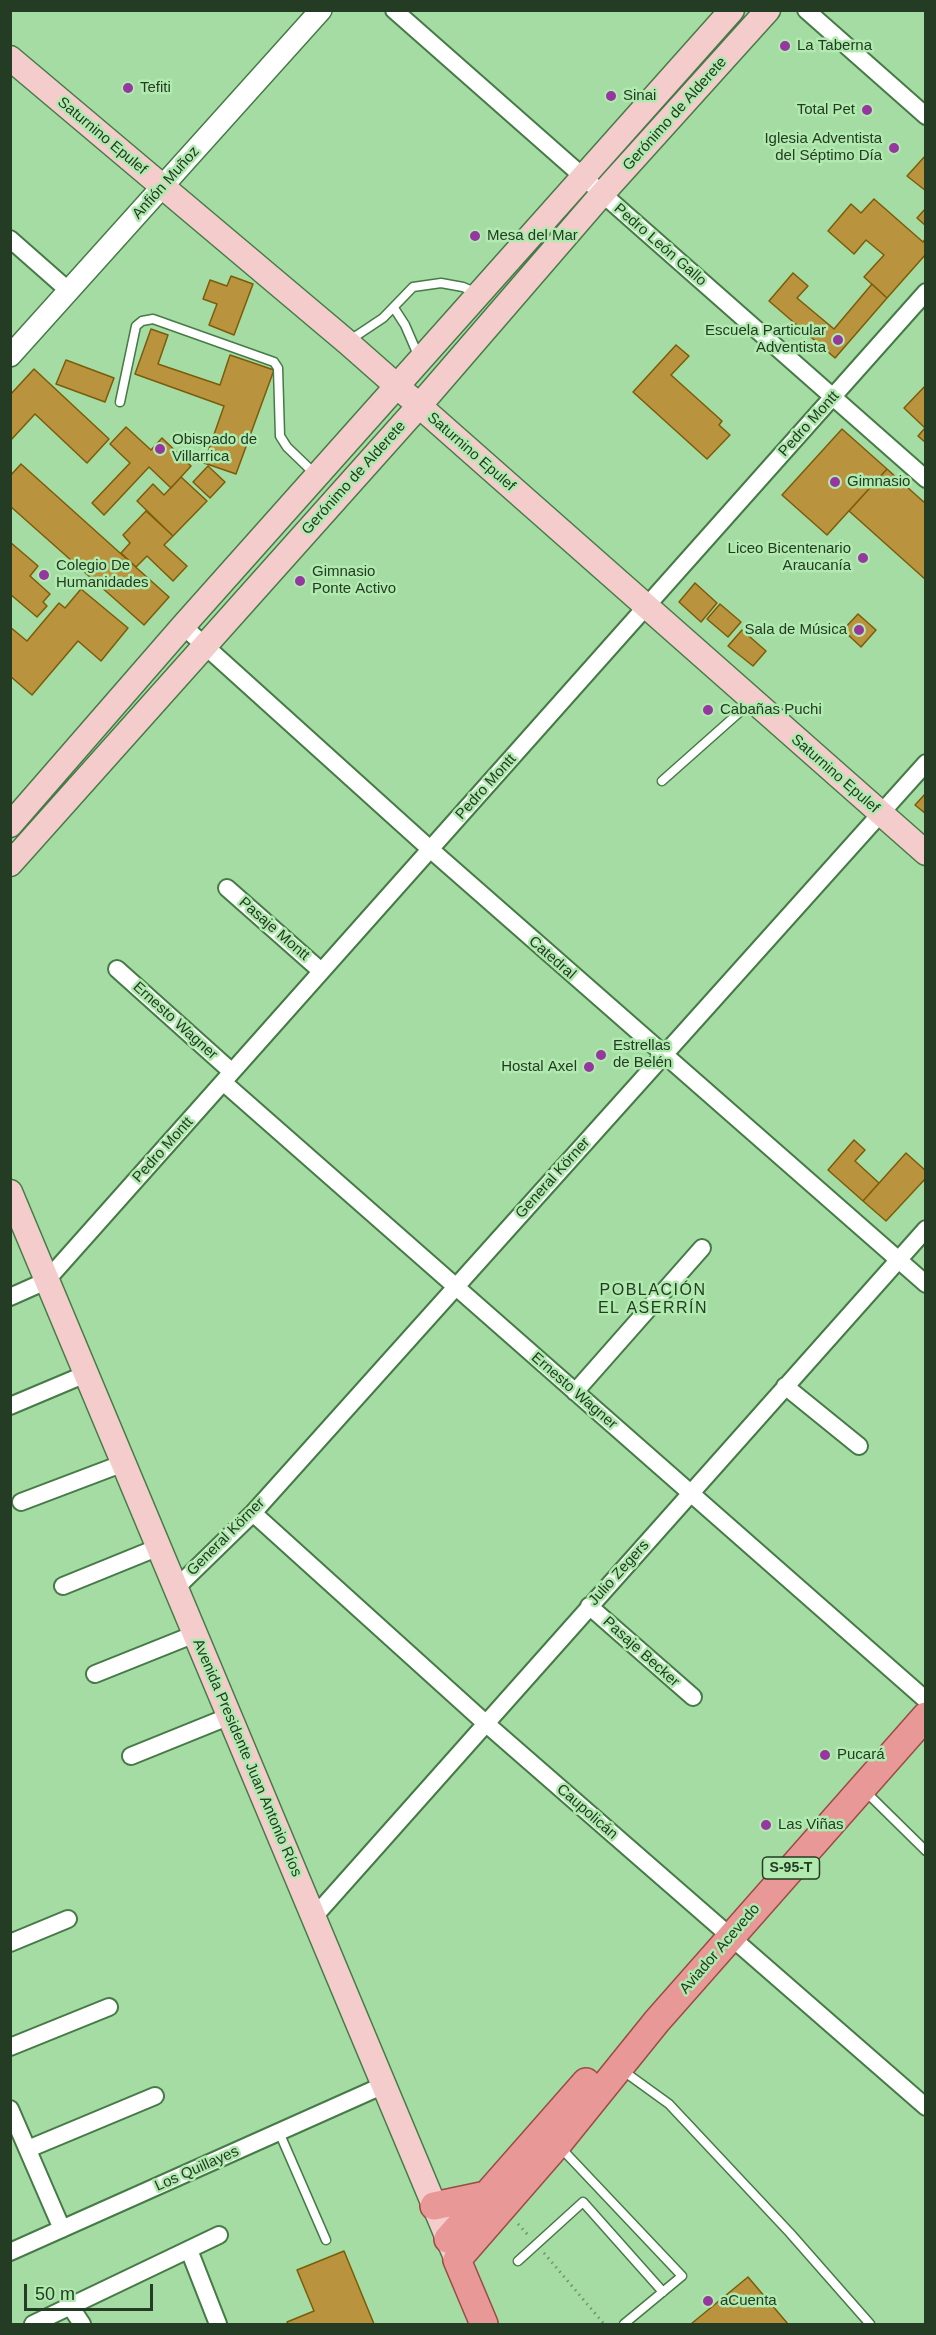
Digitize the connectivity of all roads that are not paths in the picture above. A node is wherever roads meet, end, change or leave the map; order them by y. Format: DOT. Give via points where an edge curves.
graph roads {
  1 [pos="321,10"];
  2 [pos="394,10"];
  3 [pos="732,10"];
  4 [pos="768,10"];
  5 [pos="806,10"];
  6 [pos="10,58"];
  7 [pos="926,116"];
  8 [pos="584,178"];
  9 [pos="162,187"];
  10 [pos="602,194"];
  11 [pos="10,239"];
  12 [pos="69,291"];
  13 [pos="926,292"];
  14 [pos="480,295"];
  15 [pos="393,308"];
  16 [pos="347,342"];
  17 [pos="10,356"];
  18 [pos="421,362"];
  19 [pos="398,387"];
  20 [pos="832,397"];
  21 [pos="120,402"];
  22 [pos="419,406"];
  23 [pos="318,476"];
  24 [pos="926,479"];
  25 [pos="646,606"];
  26 [pos="183,626"];
  27 [pos="206,645"];
  28 [pos="753,701"];
  29 [pos="926,763"];
  30 [pos="662,781"];
  31 [pos="880,814"];
  32 [pos="11,824"];
  33 [pos="430,849"];
  34 [pos="926,853"];
  35 [pos="10,864"];
  36 [pos="227,888"];
  37 [pos="117,969"];
  38 [pos="321,971"];
  39 [pos="662,1055"];
  40 [pos="227,1077"];
  41 [pos="11,1194"];
  42 [pos="926,1229"];
  43 [pos="702,1248"];
  44 [pos="898,1260"];
  45 [pos="46,1281"];
  46 [pos="926,1284"];
  47 [pos="456,1287"];
  48 [pos="10,1297"];
  49 [pos="86,1374"];
  50 [pos="785,1386"];
  51 [pos="575,1392"];
  52 [pos="10,1406"];
  53 [pos="859,1446"];
  54 [pos="124,1463"];
  55 [pos="690,1493"];
  56 [pos="21,1502"];
  57 [pos="253,1513"];
  58 [pos="159,1547"];
  59 [pos="63,1586"];
  60 [pos="176,1588"];
  61 [pos="590,1606"];
  62 [pos="195,1634"];
  63 [pos="95,1674"];
  64 [pos="693,1698"];
  65 [pos="926,1700"];
  66 [pos="230,1716"];
  67 [pos="926,1716"];
  68 [pos="485,1723"];
  69 [pos="131,1756"];
  70 [pos="862,1788"];
  71 [pos="926,1851"];
  72 [pos="313,1918"];
  73 [pos="68,1919"];
  74 [pos="731,1937"];
  75 [pos="10,1943"];
  76 [pos="109,2007"];
  77 [pos="657,2021"];
  78 [pos="10,2047"];
  79 [pos="619,2068"];
  80 [pos="384,2085"];
  81 [pos="155,2096"];
  82 [pos="926,2107"];
  83 [pos="10,2109"];
  84 [pos="557,2115"];
  85 [pos="279,2132"];
  86 [pos="558,2145"];
  87 [pos="529,2146"];
  88 [pos="28,2149"];
  89 [pos="495,2201"];
  90 [pos="434,2206"];
  91 [pos="62,2229"];
  92 [pos="219,2235"];
  93 [pos="326,2240"];
  94 [pos="452,2249"];
  95 [pos="189,2250"];
  96 [pos="10,2252"];
  97 [pos="518,2260"];
  98 [pos="663,2292"];
  99 [pos="70,2306"];
  100 [pos="33,2325"];
  101 [pos="82,2325"];
  102 [pos="218,2325"];
  103 [pos="484,2325"];
  104 [pos="624,2325"];
  105 [pos="870,2325"];
  1 -- 9 [label="street, Anfión Muñoz"];
  2 -- 8 [label="street, Pedro León Gallo"];
  3 -- 8 [label="main road, Gerónimo de Alderete"];
  4 -- 10 [label="main road, Gerónimo de Alderete"];
  5 -- 7 [label="street"];
  6 -- 9 [label="main road, Saturnino Epulef"];
  8 -- 10 [label="street, Pedro León Gallo"];
  8 -- 14 [label="main road, Gerónimo de Alderete"];
  9 -- 12 [label="street, Anfión Muñoz"];
  9 -- 16 [label="main road, Saturnino Epulef"];
  10 -- 20 [label="street, Pedro León Gallo"];
  10 -- 22 [label="main road, Gerónimo de Alderete"];
  11 -- 12 [label="street"];
  12 -- 17 [label="street, Anfión Muñoz"];
  13 -- 20 [label="street, Pedro Montt"];
  14 -- 15 [label="lane" via="452,284 427,284 413,287"];
  14 -- 18 [label="main road, Gerónimo de Alderete"];
  15 -- 16 [label="lane" via="370,329"];
  15 -- 18 [label="lane"];
  16 -- 19 [label="main road, Saturnino Epulef"];
  18 -- 19 [label="main road, Gerónimo de Alderete"];
  19 -- 22 [label="main road, Saturnino Epulef"];
  19 -- 23 [label="main road, Gerónimo de Alderete"];
  20 -- 24 [label="street, Pedro León Gallo"];
  20 -- 25 [label="street, Pedro Montt"];
  21 -- 23 [label="lane" via="136,326 142,321 153,319 274,362 278,368 280,436"];
  22 -- 25 [label="main road, Saturnino Epulef"];
  22 -- 27 [label="main road, Gerónimo de Alderete"];
  23 -- 26 [label="main road, Gerónimo de Alderete"];
  25 -- 28 [label="main road, Saturnino Epulef"];
  25 -- 33 [label="street, Pedro Montt"];
  26 -- 27 [label="street, Catedral"];
  26 -- 32 [label="main road, Gerónimo de Alderete"];
  27 -- 33 [label="street, Catedral"];
  27 -- 35 [label="main road, Gerónimo de Alderete"];
  28 -- 30 [label="lane"];
  28 -- 31 [label="main road, Saturnino Epulef"];
  29 -- 31 [label="street, General Körner"];
  31 -- 34 [label="main road, Saturnino Epulef"];
  31 -- 39 [label="street, General Körner"];
  33 -- 38 [label="street, Pedro Montt"];
  33 -- 39 [label="street, Catedral"];
  36 -- 38 [label="street, Pasaje Montt"];
  37 -- 40 [label="street, Ernesto Wagner"];
  38 -- 40 [label="street, Pedro Montt"];
  39 -- 44 [label="street, Catedral"];
  39 -- 47 [label="street, General Körner"];
  40 -- 45 [label="street, Pedro Montt"];
  40 -- 47 [label="street, Ernesto Wagner"];
  41 -- 45 [label="main road, Avenida Presidente Juan Antonio Ríos"];
  42 -- 44 [label="street, Julio Zegers"];
  43 -- 51 [label="street"];
  44 -- 46 [label="street, Catedral"];
  44 -- 50 [label="street, Julio Zegers"];
  45 -- 48 [label="street"];
  45 -- 49 [label="main road, Avenida Presidente Juan Antonio Ríos"];
  47 -- 51 [label="street, Ernesto Wagner"];
  47 -- 57 [label="street, General Körner"];
  49 -- 52 [label="street"];
  49 -- 54 [label="main road, Avenida Presidente Juan Antonio Ríos"];
  50 -- 53 [label="street"];
  50 -- 55 [label="street, Julio Zegers"];
  51 -- 55 [label="street, Ernesto Wagner"];
  54 -- 56 [label="street"];
  54 -- 58 [label="main road, Avenida Presidente Juan Antonio Ríos"];
  55 -- 61 [label="street, Julio Zegers"];
  55 -- 65 [label="street, Ernesto Wagner"];
  57 -- 60 [label="street, General Körner"];
  57 -- 68 [label="street, Caupolicán"];
  58 -- 59 [label="street"];
  58 -- 60 [label="main road, Avenida Presidente Juan Antonio Ríos"];
  60 -- 62 [label="main road, Avenida Presidente Juan Antonio Ríos"];
  61 -- 64 [label="street, Pasaje Becker"];
  61 -- 68 [label="street, Julio Zegers"];
  62 -- 63 [label="street"];
  62 -- 66 [label="main road, Avenida Presidente Juan Antonio Ríos"];
  66 -- 69 [label="street"];
  66 -- 72 [label="main road, Avenida Presidente Juan Antonio Ríos"];
  67 -- 70 [label="main road, Aviador Acevedo / S-95-T"];
  68 -- 72 [label="street, Julio Zegers"];
  68 -- 74 [label="street, Caupolicán"];
  70 -- 71 [label="lane"];
  70 -- 74 [label="main road, Aviador Acevedo / S-95-T"];
  72 -- 80 [label="main road, Avenida Presidente Juan Antonio Ríos"];
  73 -- 75 [label="street"];
  74 -- 77 [label="main road, Aviador Acevedo / S-95-T"];
  74 -- 82 [label="street, Caupolicán"];
  76 -- 78 [label="street"];
  77 -- 79 [label="main road, Aviador Acevedo / S-95-T"];
  77 -- 84 [label="main road, Aviador Acevedo / S-95-T" via="606,2059"];
  79 -- 86 [label="main road, Aviador Acevedo / S-95-T"];
  79 -- 105 [label="lane" via="669,2104"];
  80 -- 85 [label="street, Los Quillayes"];
  80 -- 90 [label="main road, Avenida Presidente Juan Antonio Ríos"];
  81 -- 88 [label="street"];
  83 -- 88 [label="street"];
  84 -- 86 [label="main road"];
  84 -- 87 [label="main road, Aviador Acevedo / S-95-T"];
  85 -- 91 [label="street, Los Quillayes"];
  85 -- 93 [label="lane"];
  86 -- 87 [label="main road"];
  86 -- 89 [label="main road, Aviador Acevedo / S-95-T"];
  86 -- 98 [label="lane" via="682,2276"];
  87 -- 89 [label="main road, Aviador Acevedo / S-95-T"];
  88 -- 91 [label="street"];
  89 -- 90 [label="main road"];
  89 -- 94 [label="main road, Aviador Acevedo / S-95-T"];
  90 -- 94 [label="main road, Avenida Presidente Juan Antonio Ríos"];
  91 -- 96 [label="street, Los Quillayes"];
  92 -- 95 [label="street"];
  94 -- 103 [label="main road, Avenida Presidente Juan Antonio Ríos"];
  95 -- 99 [label="street"];
  95 -- 102 [label="street"];
  97 -- 98 [label="lane" via="583,2202"];
  98 -- 104 [label="lane"];
  99 -- 100 [label="street"];
  99 -- 101 [label="street"];
}
